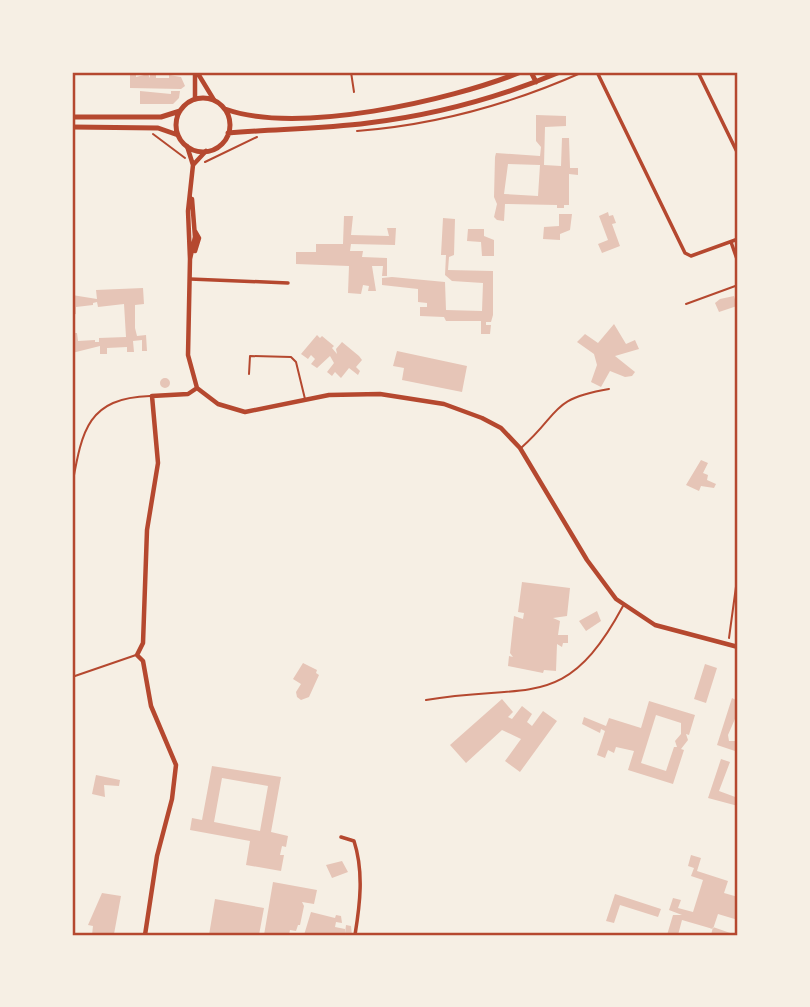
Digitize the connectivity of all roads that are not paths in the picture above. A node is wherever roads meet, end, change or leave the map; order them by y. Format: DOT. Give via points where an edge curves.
graph roads {
  1 [pos="196,72"];
  2 [pos="351,72"];
  3 [pos="521,72"];
  4 [pos="531,72"];
  5 [pos="560,72"];
  6 [pos="597,72"];
  7 [pos="698,72"];
  8 [pos="536,82"];
  9 [pos="354,92"];
  10 [pos="195,99"];
  11 [pos="214,100"];
  12 [pos="225,109"];
  13 [pos="180,111"];
  14 [pos="72,117"];
  15 [pos="72,127"];
  16 [pos="228,133"];
  17 [pos="178,135"];
  18 [pos="187,146"];
  19 [pos="206,151"];
  20 [pos="738,154"];
  21 [pos="193,165"];
  22 [pos="191,195"];
  23 [pos="738,239"];
  24 [pos="731,242"];
  25 [pos="192,257"];
  26 [pos="738,262"];
  27 [pos="190,279"];
  28 [pos="288,283"];
  29 [pos="738,285"];
  30 [pos="687,303"];
  31 [pos="249,374"];
  32 [pos="197,388"];
  33 [pos="608,389"];
  34 [pos="152,396"];
  35 [pos="305,399"];
  36 [pos="520,448"];
  37 [pos="72,485"];
  38 [pos="624,605"];
  39 [pos="738,647"];
  40 [pos="137,654"];
  41 [pos="72,677"];
  42 [pos="426,700"];
  43 [pos="341,837"];
  44 [pos="145,935"];
  45 [pos="355,935"];
  1 -- 10 [label="street"];
  1 -- 11 [label="street"];
  2 -- 9 [label="lane"];
  3 -- 12 [label="main road" via="425,102 354,113 261,117"];
  4 -- 8 [label="main road"];
  5 -- 8 [label="main road"];
  6 -- 24 [label="street" via="688,256"];
  7 -- 20 [label="street"];
  8 -- 16 [label="main road" via="416,116 345,126"];
  10 -- 11 [label="main road"];
  10 -- 13 [label="main road"];
  11 -- 12 [label="main road"];
  12 -- 16 [label="main road"];
  13 -- 14 [label="main road" via="161,117"];
  13 -- 17 [label="main road"];
  15 -- 17 [label="main road" via="158,128"];
  16 -- 19 [label="main road" via="222,144"];
  17 -- 18 [label="main road"];
  18 -- 19 [label="main road"];
  18 -- 21 [label="street"];
  19 -- 21 [label="street"];
  21 -- 22 [label="street"];
  22 -- 25 [label="street"];
  22 -- 25 [label="street"];
  23 -- 24 [label="street"];
  24 -- 26 [label="street"];
  25 -- 27 [label="street"];
  27 -- 28 [label="street"];
  27 -- 32 [label="street" via="188,355"];
  29 -- 30 [label="lane"];
  31 -- 35 [label="lane" via="250,356 291,357"];
  32 -- 34 [label="street" via="188,394"];
  32 -- 35 [label="street" via="218,404 245,412"];
  33 -- 36 [label="lane" via="565,400 541,431"];
  34 -- 37 [label="lane" via="114,400 97,415 80,444"];
  34 -- 40 [label="street" via="158,463 147,530 143,643"];
  35 -- 36 [label="street" via="380,394 444,404 501,428"];
  36 -- 38 [label="street" via="587,560"];
  38 -- 39 [label="street" via="655,625"];
  38 -- 42 [label="lane" via="594,650 559,682 540,690"];
  40 -- 41 [label="lane"];
  40 -- 44 [label="street" via="143,661 151,706 176,765"];
  43 -- 45 [label="street" via="354,841 359,867"];
}
